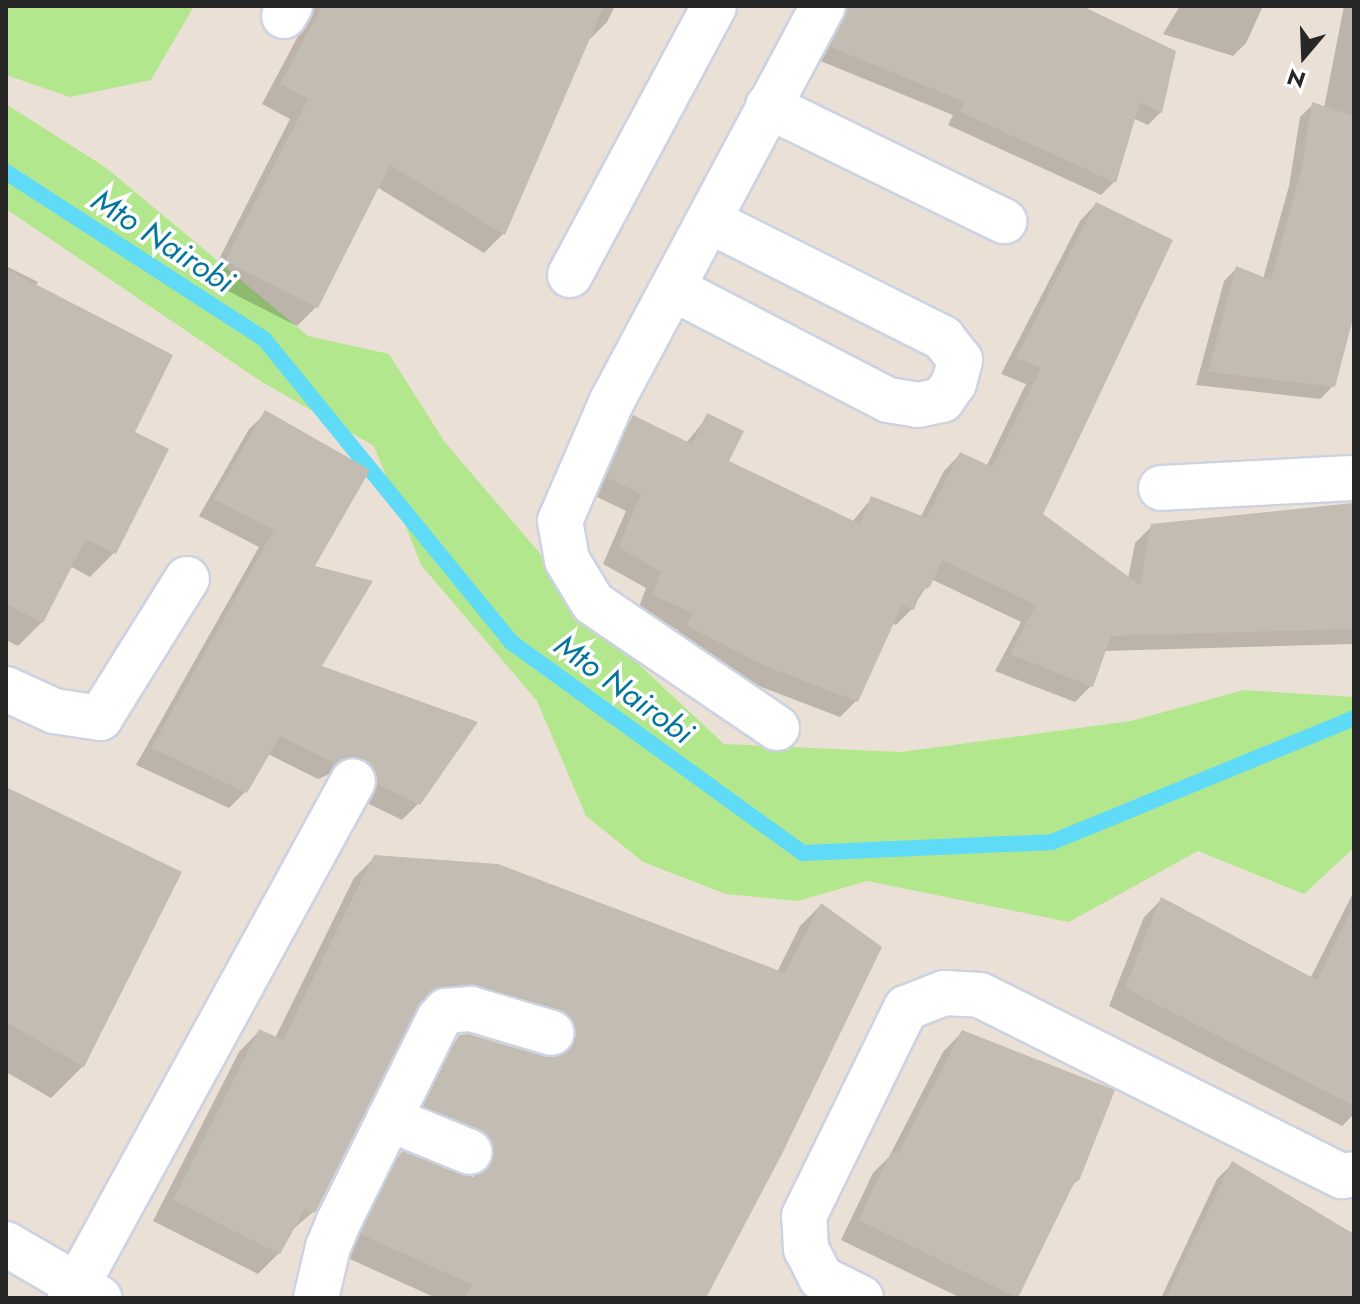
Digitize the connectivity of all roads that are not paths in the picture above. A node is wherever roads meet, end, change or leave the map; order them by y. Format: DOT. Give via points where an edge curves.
graph roads {
  1 [pos="714,6"];
  2 [pos="823,6"];
  3 [pos="768,106"];
  4 [pos="709,221"];
  5 [pos="1004,221"];
  6 [pos="570,275"];
  7 [pos="674,289"];
  8 [pos="1354,478"];
  9 [pos="1161,488"];
  10 [pos="187,579"];
  11 [pos="6,689"];
  12 [pos="777,728"];
  13 [pos="353,781"];
  14 [pos="552,1033"];
  15 [pos="389,1119"];
  16 [pos="470,1152"];
  17 [pos="1354,1174"];
  18 [pos="6,1244"];
  19 [pos="83,1294"];
  20 [pos="316,1298"];
  21 [pos="861,1298"];
  1 -- 6 [label="street"];
  2 -- 3 [label="street"];
  3 -- 4 [label="street"];
  3 -- 5 [label="street"];
  4 -- 7 [label="street"];
  4 -- 7 [label="street" via="943,338 960,360 954,383 942,400 918,405 888,400"];
  7 -- 12 [label="street" via="612,401 560,521 567,560 593,603"];
  8 -- 9 [label="street"];
  10 -- 11 [label="street" via="100,718 54,711"];
  13 -- 19 [label="street"];
  14 -- 15 [label="street" via="471,1009 446,1011"];
  15 -- 16 [label="street"];
  15 -- 20 [label="street" via="328,1247"];
  17 -- 21 [label="street" via="1342,1176 980,995 944,993 906,1008 804,1216 806,1249 821,1278"];
  18 -- 19 [label="street"];
}
